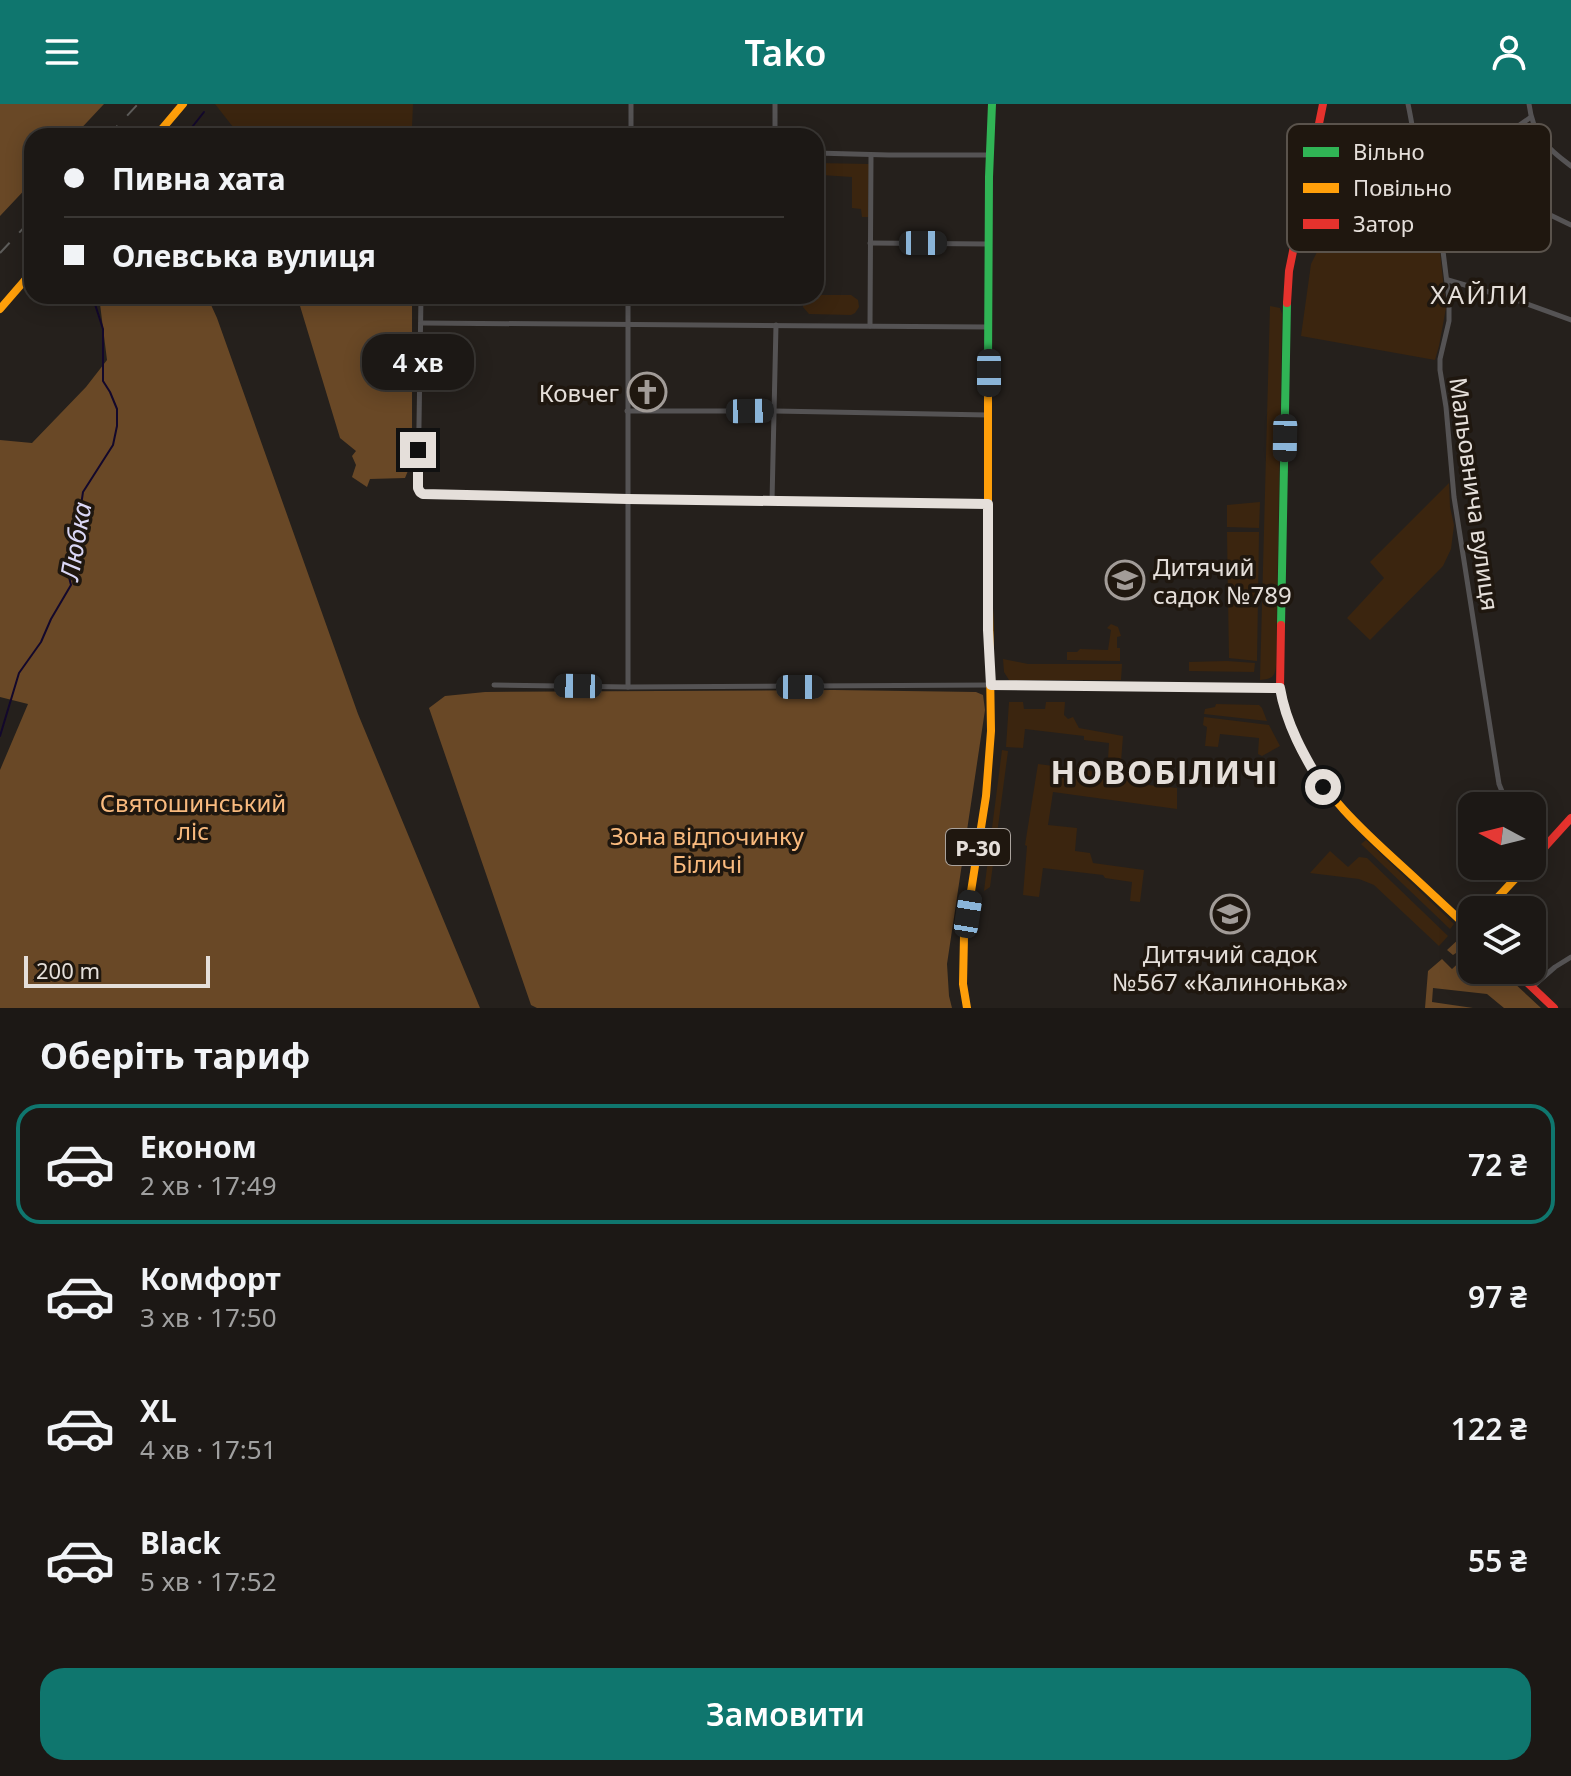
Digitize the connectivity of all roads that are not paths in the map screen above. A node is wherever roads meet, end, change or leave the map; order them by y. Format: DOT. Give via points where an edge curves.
graph roads {
  1 [pos="183,104"];
  2 [pos="631,104"];
  3 [pos="775,104"];
  4 [pos="1323,104"];
  5 [pos="1408,104"];
  6 [pos="1529,104"];
  7 [pos="991,105"];
  8 [pos="1531,117"];
  9 [pos="1319,124"];
  10 [pos="1412,124"];
  11 [pos="1521,124"];
  12 [pos="1533,124"];
  13 [pos="163,128"];
  14 [pos="631,128"];
  15 [pos="775,128"];
  16 [pos="1551,151"];
  17 [pos="824,153"];
  18 [pos="871,155"];
  19 [pos="990,155"];
  20 [pos="1571,166"];
  21 [pos="1551,215"];
  22 [pos="1571,225"];
  23 [pos="870,243"];
  24 [pos="989,244"];
  25 [pos="1293,252"];
  26 [pos="1444,252"];
  27 [pos="1448,280"];
  28 [pos="24,281"];
  29 [pos="421,304"];
  30 [pos="628,304"];
  31 [pos="0,309"];
  32 [pos="1571,320"];
  33 [pos="421,323"];
  34 [pos="628,324"];
  35 [pos="776,325"];
  36 [pos="870,326"];
  37 [pos="989,327"];
  38 [pos="627,411"];
  39 [pos="775,411"];
  40 [pos="989,415"];
  41 [pos="628,499"];
  42 [pos="772,501"];
  43 [pos="988,504"];
  44 [pos="494,685"];
  45 [pos="991,685"];
  46 [pos="628,687"];
  47 [pos="1280,688"];
  48 [pos="1502,792"];
  49 [pos="1571,818"];
  50 [pos="1546,844"];
  51 [pos="1514,880"];
  52 [pos="1499,896"];
  53 [pos="1458,916"];
  54 [pos="1571,957"];
  55 [pos="1529,984"];
  56 [pos="1532,987"];
  57 [pos="967,1008"];
  58 [pos="1554,1008"];
  1 -- 13 [label="main road"];
  2 -- 14 [label="street"];
  3 -- 15 [label="street"];
  4 -- 9 [label="main road"];
  5 -- 10 [label="street"];
  6 -- 8 [label="street"];
  7 -- 19 [label="main road, Р-30"];
  8 -- 11 [label="street"];
  8 -- 12 [label="street"];
  16 -- 20 [label="street"];
  17 -- 18 [label="street"];
  18 -- 19 [label="street"];
  18 -- 23 [label="street"];
  19 -- 24 [label="main road, Р-30"];
  21 -- 22 [label="street"];
  23 -- 24 [label="street"];
  23 -- 36 [label="street"];
  24 -- 37 [label="main road, Р-30"];
  25 -- 47 [label="main road" via="1287,293"];
  26 -- 27 [label="street, Мальовнича вулиця"];
  27 -- 32 [label="street"];
  27 -- 48 [label="street, Мальовнича вулиця" via="1449,321 1440,370 1454,497"];
  28 -- 31 [label="main road"];
  29 -- 33 [label="street"];
  30 -- 34 [label="street"];
  33 -- 34 [label="street"];
  33 -- 41 [label="street" via="420,492"];
  34 -- 35 [label="street"];
  34 -- 38 [label="street"];
  35 -- 36 [label="street"];
  35 -- 39 [label="street"];
  36 -- 37 [label="street"];
  37 -- 40 [label="main road, Р-30"];
  38 -- 39 [label="street"];
  38 -- 41 [label="street"];
  39 -- 40 [label="street"];
  39 -- 42 [label="street"];
  40 -- 43 [label="main road, Р-30"];
  41 -- 42 [label="street"];
  41 -- 46 [label="street"];
  42 -- 43 [label="street"];
  43 -- 45 [label="main road, Р-30"];
  44 -- 46 [label="street"];
  45 -- 46 [label="street"];
  45 -- 47 [label="main road"];
  45 -- 57 [label="main road, Р-30" via="986,796 964,936"];
  47 -- 53 [label="main road" via="1298,742 1323,787"];
  49 -- 50 [label="main road"];
  51 -- 52 [label="main road"];
  54 -- 56 [label="street"];
  55 -- 56 [label="main road"];
  56 -- 58 [label="main road"];
}
